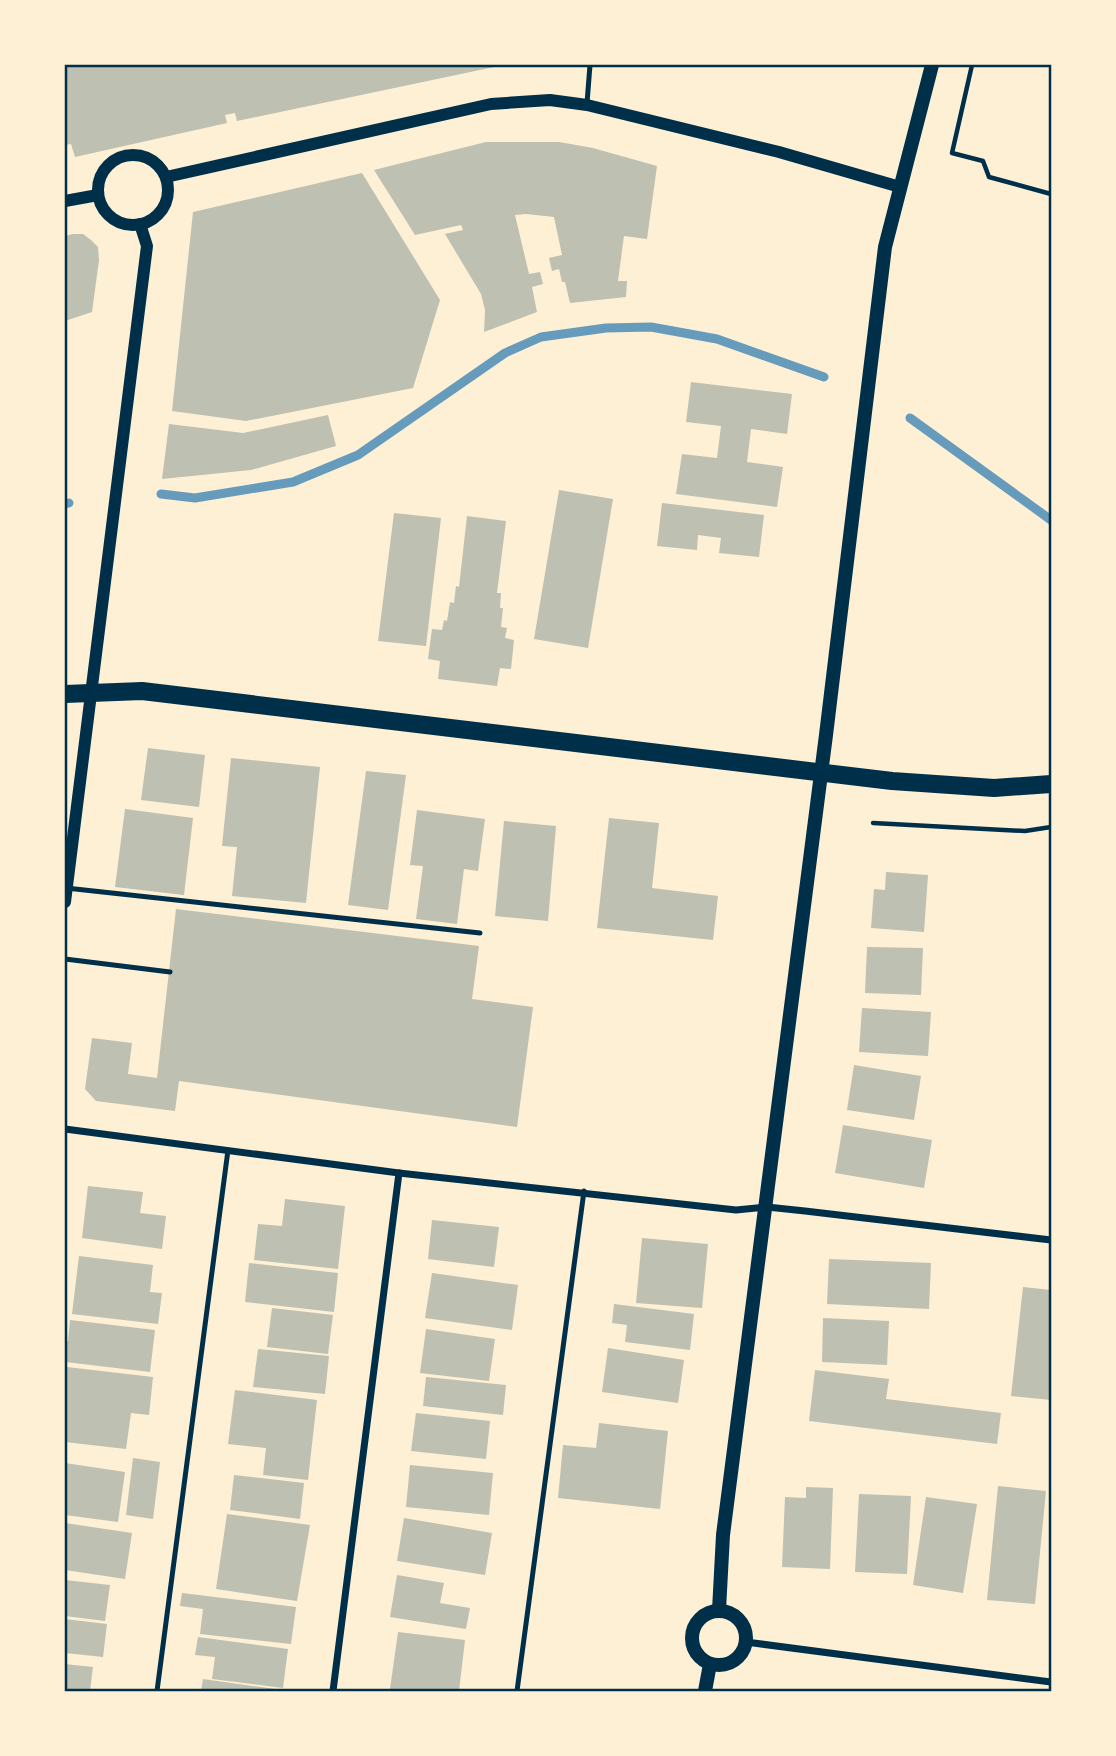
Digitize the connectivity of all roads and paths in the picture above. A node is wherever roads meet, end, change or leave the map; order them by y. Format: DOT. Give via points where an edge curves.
graph roads {
  1 [pos="590,65"];
  2 [pos="932,65"];
  3 [pos="972,65"];
  4 [pos="587,104"];
  5 [pos="166,177"];
  6 [pos="900,187"];
  7 [pos="1051,194"];
  8 [pos="98,195"];
  9 [pos="65,201"];
  10 [pos="140,224"];
  11 [pos="90,692"];
  12 [pos="65,694"];
  13 [pos="821,773"];
  14 [pos="1051,784"];
  15 [pos="873,823"];
  16 [pos="1051,827"];
  17 [pos="66,888"];
  18 [pos="65,902"];
  19 [pos="480,933"];
  20 [pos="65,959"];
  21 [pos="170,972"];
  22 [pos="65,1129"];
  23 [pos="228,1150"];
  24 [pos="399,1173"];
  25 [pos="584,1191"];
  26 [pos="767,1207"];
  27 [pos="1051,1240"];
  28 [pos="719,1610"];
  29 [pos="746,1642"];
  30 [pos="710,1664"];
  31 [pos="1051,1682"];
  32 [pos="157,1691"];
  33 [pos="333,1691"];
  34 [pos="517,1691"];
  35 [pos="705,1691"];
  1 -- 4 [label="lane"];
  2 -- 6 [label="main road"];
  3 -- 7 [label="path" via="952,153 983,161 989,177"];
  4 -- 5 [label="street" via="551,100 491,104"];
  4 -- 6 [label="street"];
  5 -- 8 [label="street" via="150,159 128,155 108,165 98,183"];
  5 -- 10 [label="street" via="169,189 161,212"];
  6 -- 13 [label="main road" via="884,247"];
  8 -- 9 [label="street"];
  8 -- 10 [label="street" via="116,221"];
  10 -- 11 [label="street" via="147,246"];
  11 -- 12 [label="main road"];
  11 -- 13 [label="main road" via="142,691"];
  11 -- 17 [label="street"];
  13 -- 14 [label="main road" via="942,786"];
  13 -- 26 [label="main road"];
  15 -- 16 [label="path" via="1025,831"];
  17 -- 18 [label="street"];
  17 -- 19 [label="lane"];
  20 -- 21 [label="lane"];
  22 -- 23 [label="street"];
  23 -- 24 [label="street"];
  23 -- 32 [label="lane"];
  24 -- 25 [label="street"];
  24 -- 33 [label="street"];
  25 -- 26 [label="street" via="736,1210"];
  25 -- 34 [label="lane"];
  26 -- 27 [label="street"];
  26 -- 28 [label="main road" via="723,1535"];
  28 -- 29 [label="main road" via="740,1620"];
  28 -- 30 [label="main road" via="703,1615 691,1637 696,1654"];
  29 -- 30 [label="main road" via="737,1659"];
  29 -- 31 [label="street"];
  30 -- 35 [label="main road"];
}
